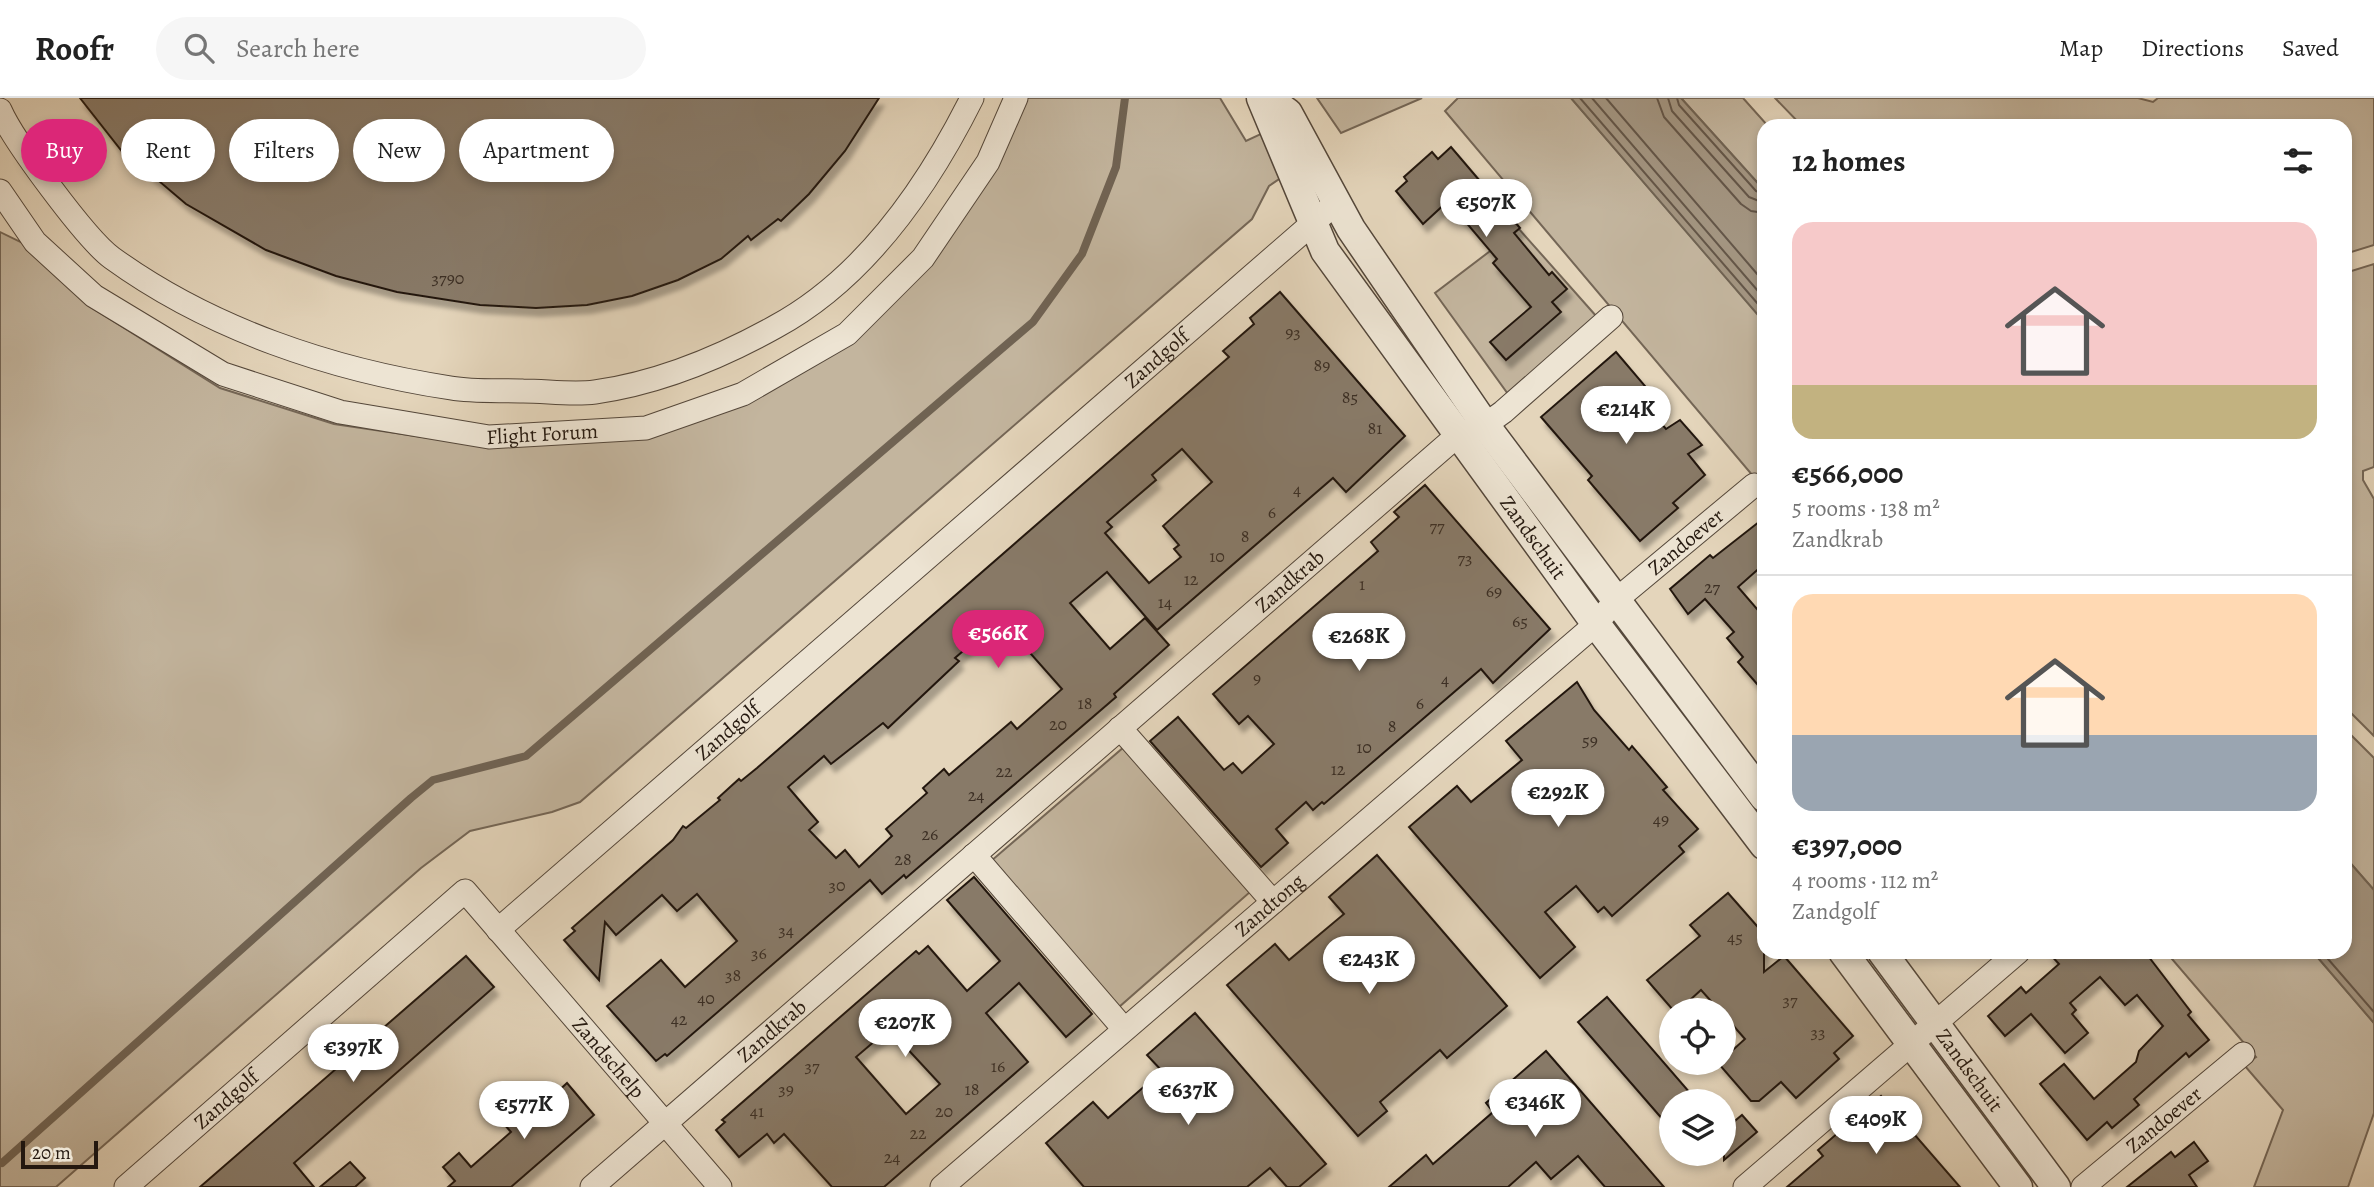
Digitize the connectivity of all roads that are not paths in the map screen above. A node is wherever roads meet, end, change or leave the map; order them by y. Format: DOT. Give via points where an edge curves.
graph roads {
  1 [pos="972,98"];
  2 [pos="1016,98"];
  3 [pos="1261,98"];
  4 [pos="1268,98"];
  5 [pos="0,110"];
  6 [pos="0,191"];
  7 [pos="1336,203"];
  8 [pos="1312,223"];
  9 [pos="1611,317"];
  10 [pos="1485,425"];
  11 [pos="1458,435"];
  12 [pos="1754,485"];
  13 [pos="1616,600"];
  14 [pos="1596,624"];
  15 [pos="1120,728"];
  16 [pos="1757,789"];
  17 [pos="1757,804"];
  18 [pos="1742,816"];
  19 [pos="1757,836"];
  20 [pos="974,855"];
  21 [pos="1273,902"];
  22 [pos="498,930"];
  23 [pos="1848,959"];
  24 [pos="1887,959"];
  25 [pos="2010,959"];
  26 [pos="1935,1023"];
  27 [pos="1124,1029"];
  28 [pos="1910,1044"];
  29 [pos="2243,1054"];
  30 [pos="665,1124"];
  31 [pos="126,1187"];
  32 [pos="592,1187"];
  33 [pos="720,1187"];
  34 [pos="942,1187"];
  35 [pos="1745,1187"];
  36 [pos="2018,1187"];
  37 [pos="2056,1187"];
  38 [pos="2083,1187"];
  1 -- 5 [label="street, Flight Forum" via="907,208 856,265 813,301 778,326 715,356 656,378 593,393 453,389 309,357 262,340 166,291 110,256 60,199"];
  2 -- 6 [label="street, Flight Forum" via="988,163 923,258 847,334 743,394 646,428 489,437 340,412 223,374 94,296 35,242"];
  3 -- 8 [label="street, Zandschuit"];
  4 -- 7 [label="street, Zandschuit" via="1288,113"];
  7 -- 8 [label="street, Zandgolf"];
  7 -- 10 [label="street, Zandschuit"];
  8 -- 11 [label="street, Zandschuit" via="1325,251"];
  8 -- 22 [label="street, Zandgolf"];
  9 -- 10 [label="street"];
  10 -- 11 [label="street"];
  10 -- 13 [label="street, Zandschuit"];
  11 -- 14 [label="street, Zandschuit"];
  11 -- 15 [label="street, Zandkrab"];
  12 -- 13 [label="street, Zandoever"];
  13 -- 14 [label="street, Zandoever"];
  13 -- 16 [label="street, Zandschuit"];
  14 -- 18 [label="street, Zandschuit"];
  14 -- 21 [label="street, Zandtong"];
  15 -- 20 [label="street, Zandkrab"];
  15 -- 21 [label="street"];
  17 -- 18 [label="street"];
  18 -- 19 [label="street, Zandschuit"];
  20 -- 27 [label="street"];
  20 -- 30 [label="street, Zandkrab"];
  21 -- 27 [label="street, Zandtong"];
  22 -- 30 [label="street, Zandschelp"];
  22 -- 31 [label="street, Zandgolf" via="465,891 456,897"];
  23 -- 28 [label="street, Zandschuit"];
  24 -- 26 [label="street, Zandschuit"];
  25 -- 26 [label="street"];
  26 -- 28 [label="street"];
  26 -- 37 [label="street, Zandschuit"];
  27 -- 34 [label="street, Zandtong"];
  28 -- 35 [label="street"];
  28 -- 36 [label="street, Zandschuit"];
  29 -- 38 [label="street, Zandoever"];
  30 -- 32 [label="street, Zandkrab"];
  30 -- 33 [label="street, Zandschelp"];
}
